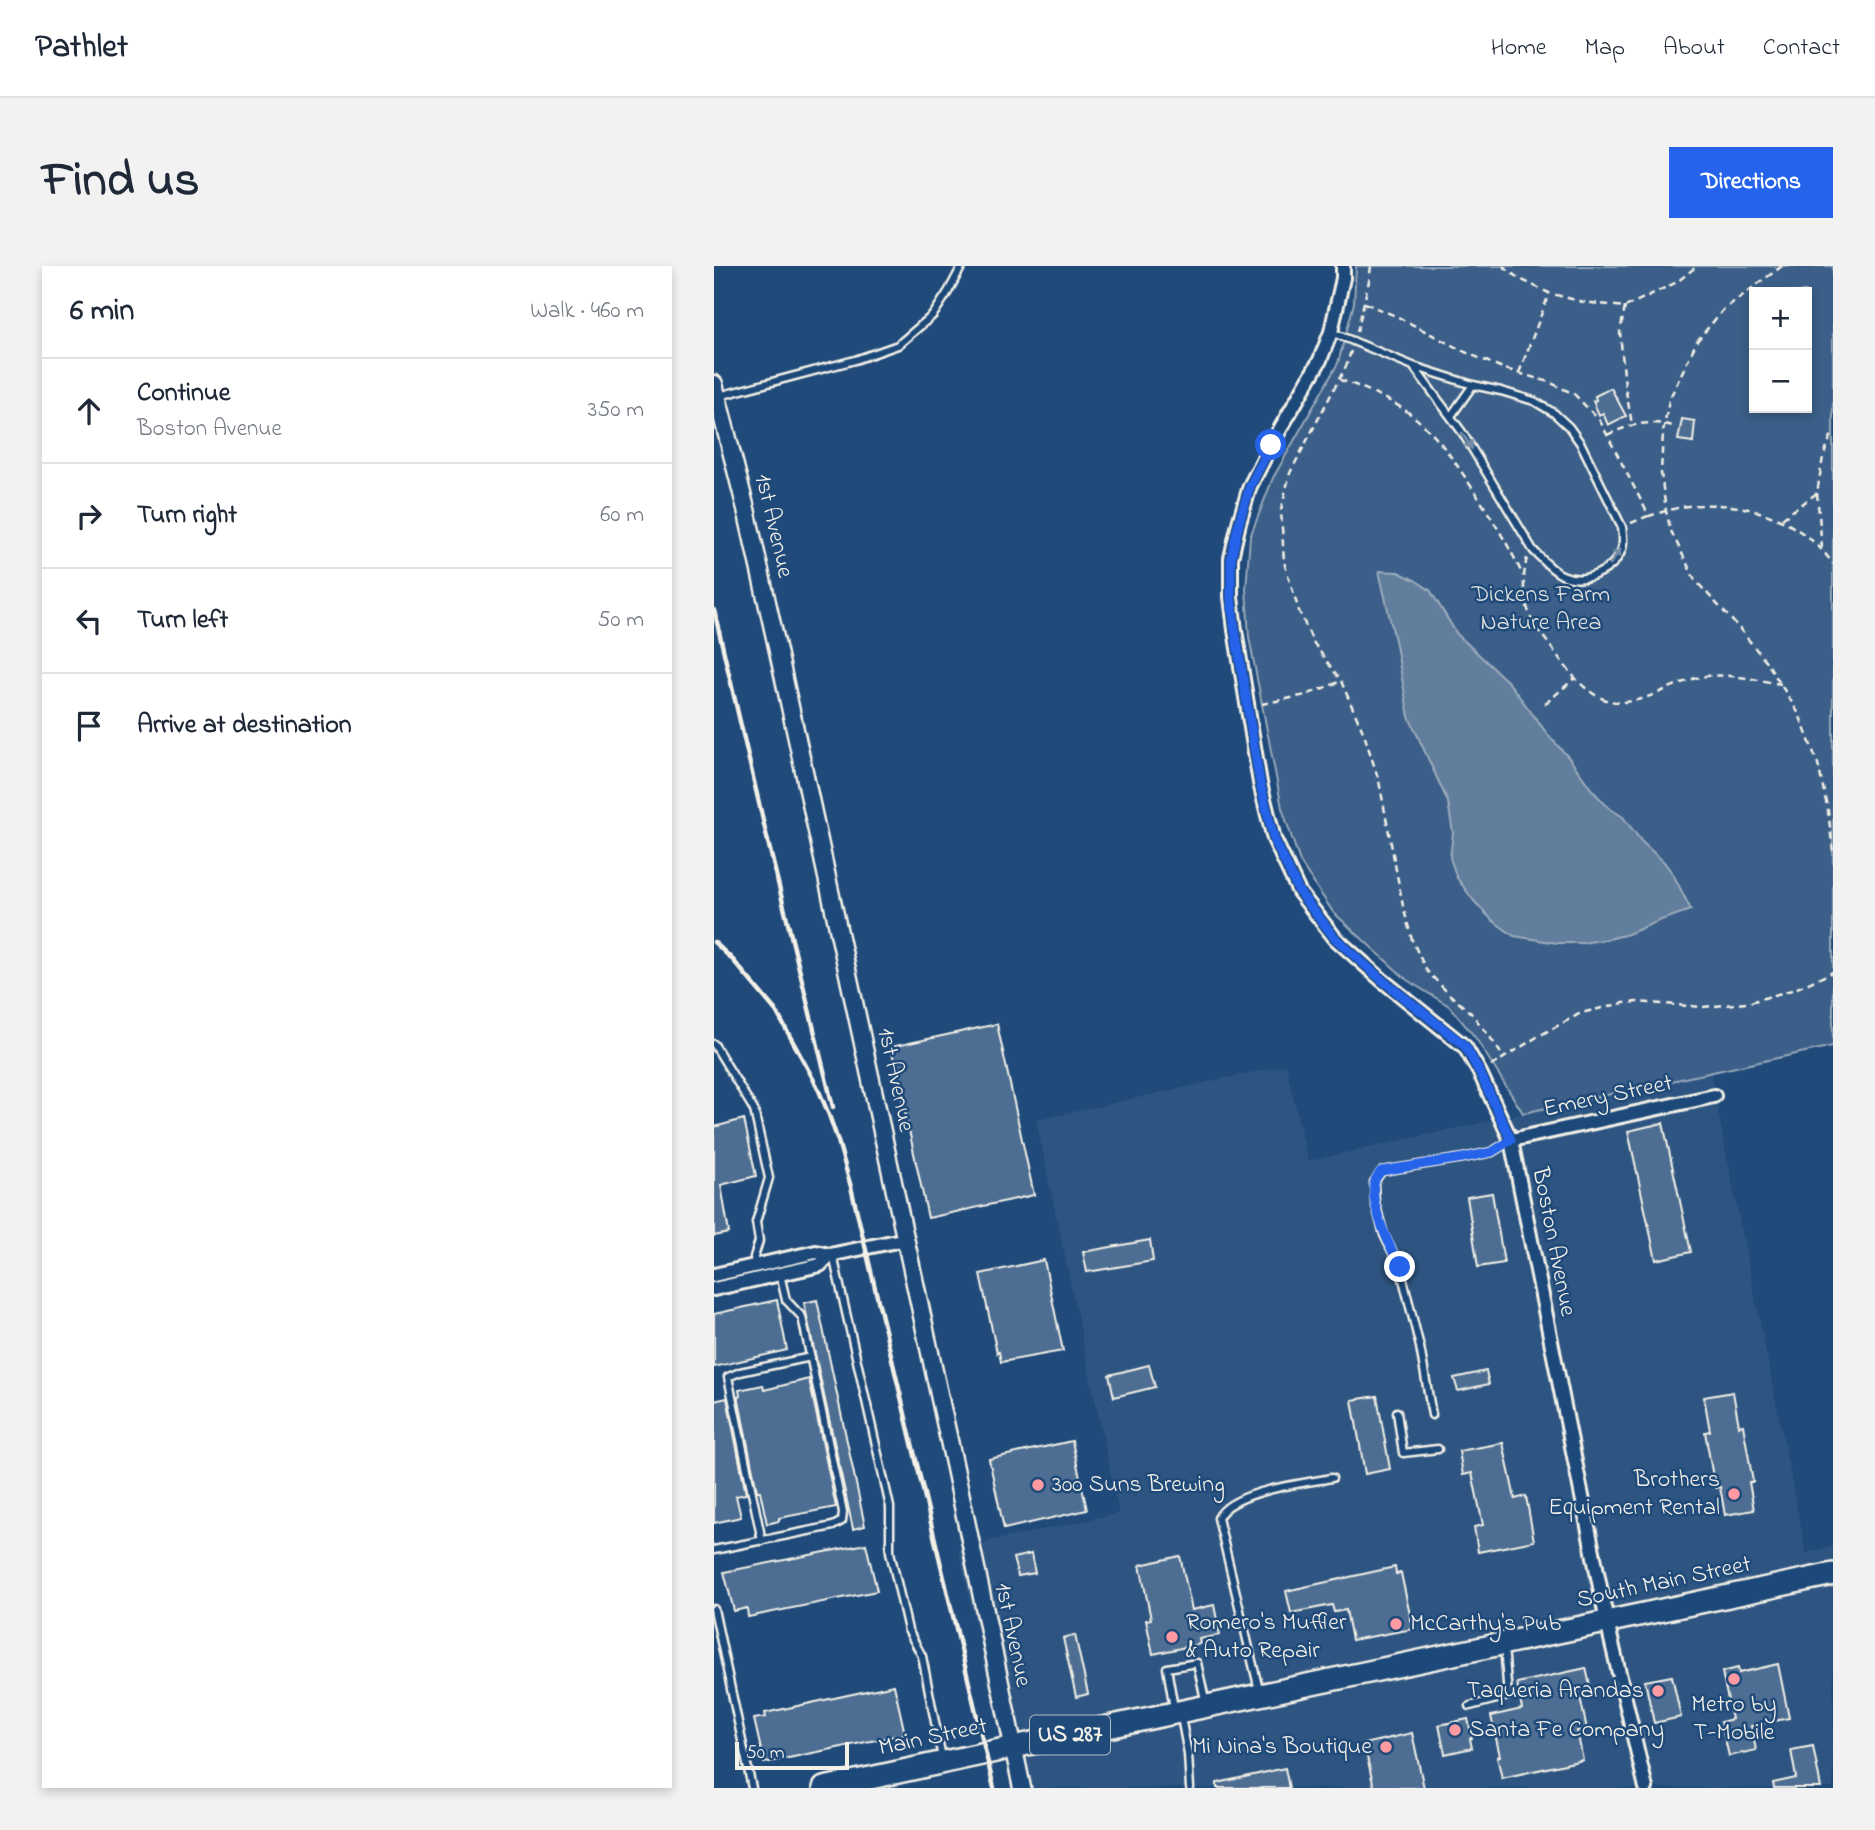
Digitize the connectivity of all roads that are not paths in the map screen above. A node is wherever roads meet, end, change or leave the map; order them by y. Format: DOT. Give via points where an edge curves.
graph roads {
  1 [pos="962,266"];
  2 [pos="1343,266"];
  3 [pos="1331,332"];
  4 [pos="1413,366"];
  5 [pos="1473,385"];
  6 [pos="716,390"];
  7 [pos="1451,416"];
  8 [pos="714,1044"];
  9 [pos="1714,1096"];
  10 [pos="1511,1140"];
  11 [pos="906,1239"];
  12 [pos="831,1255"];
  13 [pos="755,1265"];
  14 [pos="780,1274"];
  15 [pos="714,1275"];
  16 [pos="714,1289"];
  17 [pos="811,1357"];
  18 [pos="1397,1412"];
  19 [pos="1432,1415"];
  20 [pos="1438,1449"];
  21 [pos="1332,1478"];
  22 [pos="762,1541"];
  23 [pos="714,1550"];
  24 [pos="1833,1574"];
  25 [pos="714,1609"];
  26 [pos="1607,1622"];
  27 [pos="1504,1644"];
  28 [pos="1260,1696"];
  29 [pos="1470,1706"];
  30 [pos="1206,1707"];
  31 [pos="1177,1713"];
  32 [pos="1012,1747"];
  33 [pos="944,1763"];
  34 [pos="752,1788"];
  35 [pos="824,1788"];
  36 [pos="1022,1788"];
  37 [pos="1190,1788"];
  38 [pos="1646,1788"];
  1 -- 6 [label="lane" via="933,315 898,345 855,360"];
  2 -- 3 [label="street, Boston Avenue"];
  3 -- 4 [label="lane"];
  3 -- 10 [label="street, Boston Avenue" via="1250,486 1231,558 1235,630 1260,783 1274,839 1299,892 1335,938 1465,1046"];
  4 -- 5 [label="lane"];
  4 -- 7 [label="lane"];
  5 -- 7 [label="lane"];
  7 -- 5 [label="lane, one-way" via="1530,544 1549,566 1574,578 1587,578 1611,566 1621,550 1622,527 1569,427 1534,401"];
  6 -- 11 [label="street, 1st Avenue" via="776,642"];
  8 -- 13 [label="lane" via="754,1110 769,1178 756,1222"];
  9 -- 10 [label="street, Emery Street"];
  10 -- 19 [label="lane" via="1492,1152 1381,1171 1374,1182 1375,1202 1400,1267 1420,1346"];
  10 -- 26 [label="street, Boston Avenue"];
  11 -- 12 [label="street"];
  11 -- 32 [label="street, 1st Avenue"];
  12 -- 13 [label="street" via="816,1252"];
  12 -- 14 [label="street" via="820,1265"];
  12 -- 33 [label="lane" via="890,1507 890,1552 908,1630 922,1656"];
  13 -- 15 [label="street"];
  14 -- 16 [label="street"];
  14 -- 17 [label="lane" via="786,1300 802,1317"];
  17 -- 22 [label="lane" via="842,1521"];
  17 -- 22 [label="lane" via="728,1377"];
  18 -- 20 [label="lane" via="1403,1453"];
  21 -- 28 [label="lane" via="1269,1488 1229,1505 1218,1518"];
  22 -- 23 [label="lane"];
  24 -- 26 [label="highway, South Main Street / US 287"];
  25 -- 34 [label="lane"];
  26 -- 27 [label="highway, South Main Street / US 287"];
  26 -- 38 [label="street, Boston Avenue"];
  27 -- 28 [label="highway, South Main Street / US 287"];
  27 -- 29 [label="lane" via="1508,1696"];
  28 -- 30 [label="highway, South Main Street / US 287"];
  30 -- 31 [label="highway, South Main Street / US 287"];
  30 -- 31 [label="lane" via="1197,1663 1167,1668"];
  31 -- 32 [label="highway, South Main Street / US 287"];
  31 -- 37 [label="lane" via="1188,1754"];
  32 -- 33 [label="highway, Main Street / US 287"];
  32 -- 36 [label="street, 1st Avenue"];
  33 -- 35 [label="highway, Main Street / US 287"];
}
